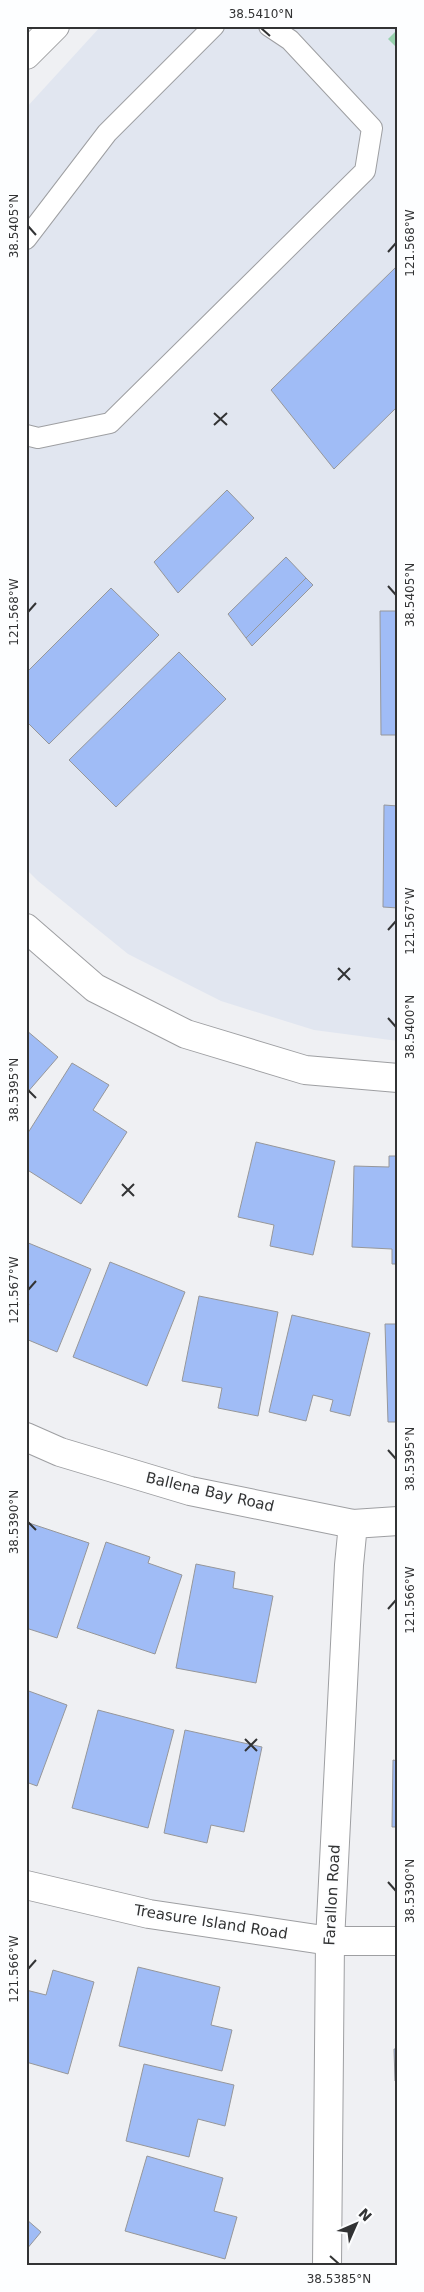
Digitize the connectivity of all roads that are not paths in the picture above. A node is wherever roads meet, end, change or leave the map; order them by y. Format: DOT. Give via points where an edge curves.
graph roads {
  1 [pos="55,26"];
  2 [pos="214,26"];
  3 [pos="269,26"];
  4 [pos="26,55"];
  5 [pos="26,239"];
  6 [pos="26,435"];
  7 [pos="26,928"];
  8 [pos="398,1078"];
  9 [pos="26,1437"];
  10 [pos="398,1521"];
  11 [pos="353,1524"];
  12 [pos="26,1884"];
  13 [pos="330,1941"];
  14 [pos="398,1941"];
  15 [pos="327,2266"];
  1 -- 4 [label="street"];
  2 -- 5 [label="lane" via="108,133"];
  3 -- 6 [label="lane" via="290,40 372,128 366,171 110,423 38,438"];
  7 -- 8 [label="street" via="95,988 186,1034 305,1070"];
  9 -- 11 [label="street, Ballena Bay Road" via="60,1452 190,1491"];
  10 -- 11 [label="street, Ballena Bay Road"];
  11 -- 13 [label="street, Farallon Road"];
  12 -- 13 [label="street, Treasure Island Road" via="149,1914"];
  13 -- 14 [label="street, Treasure Island Road"];
  13 -- 15 [label="street, Farallon Road"];
}
